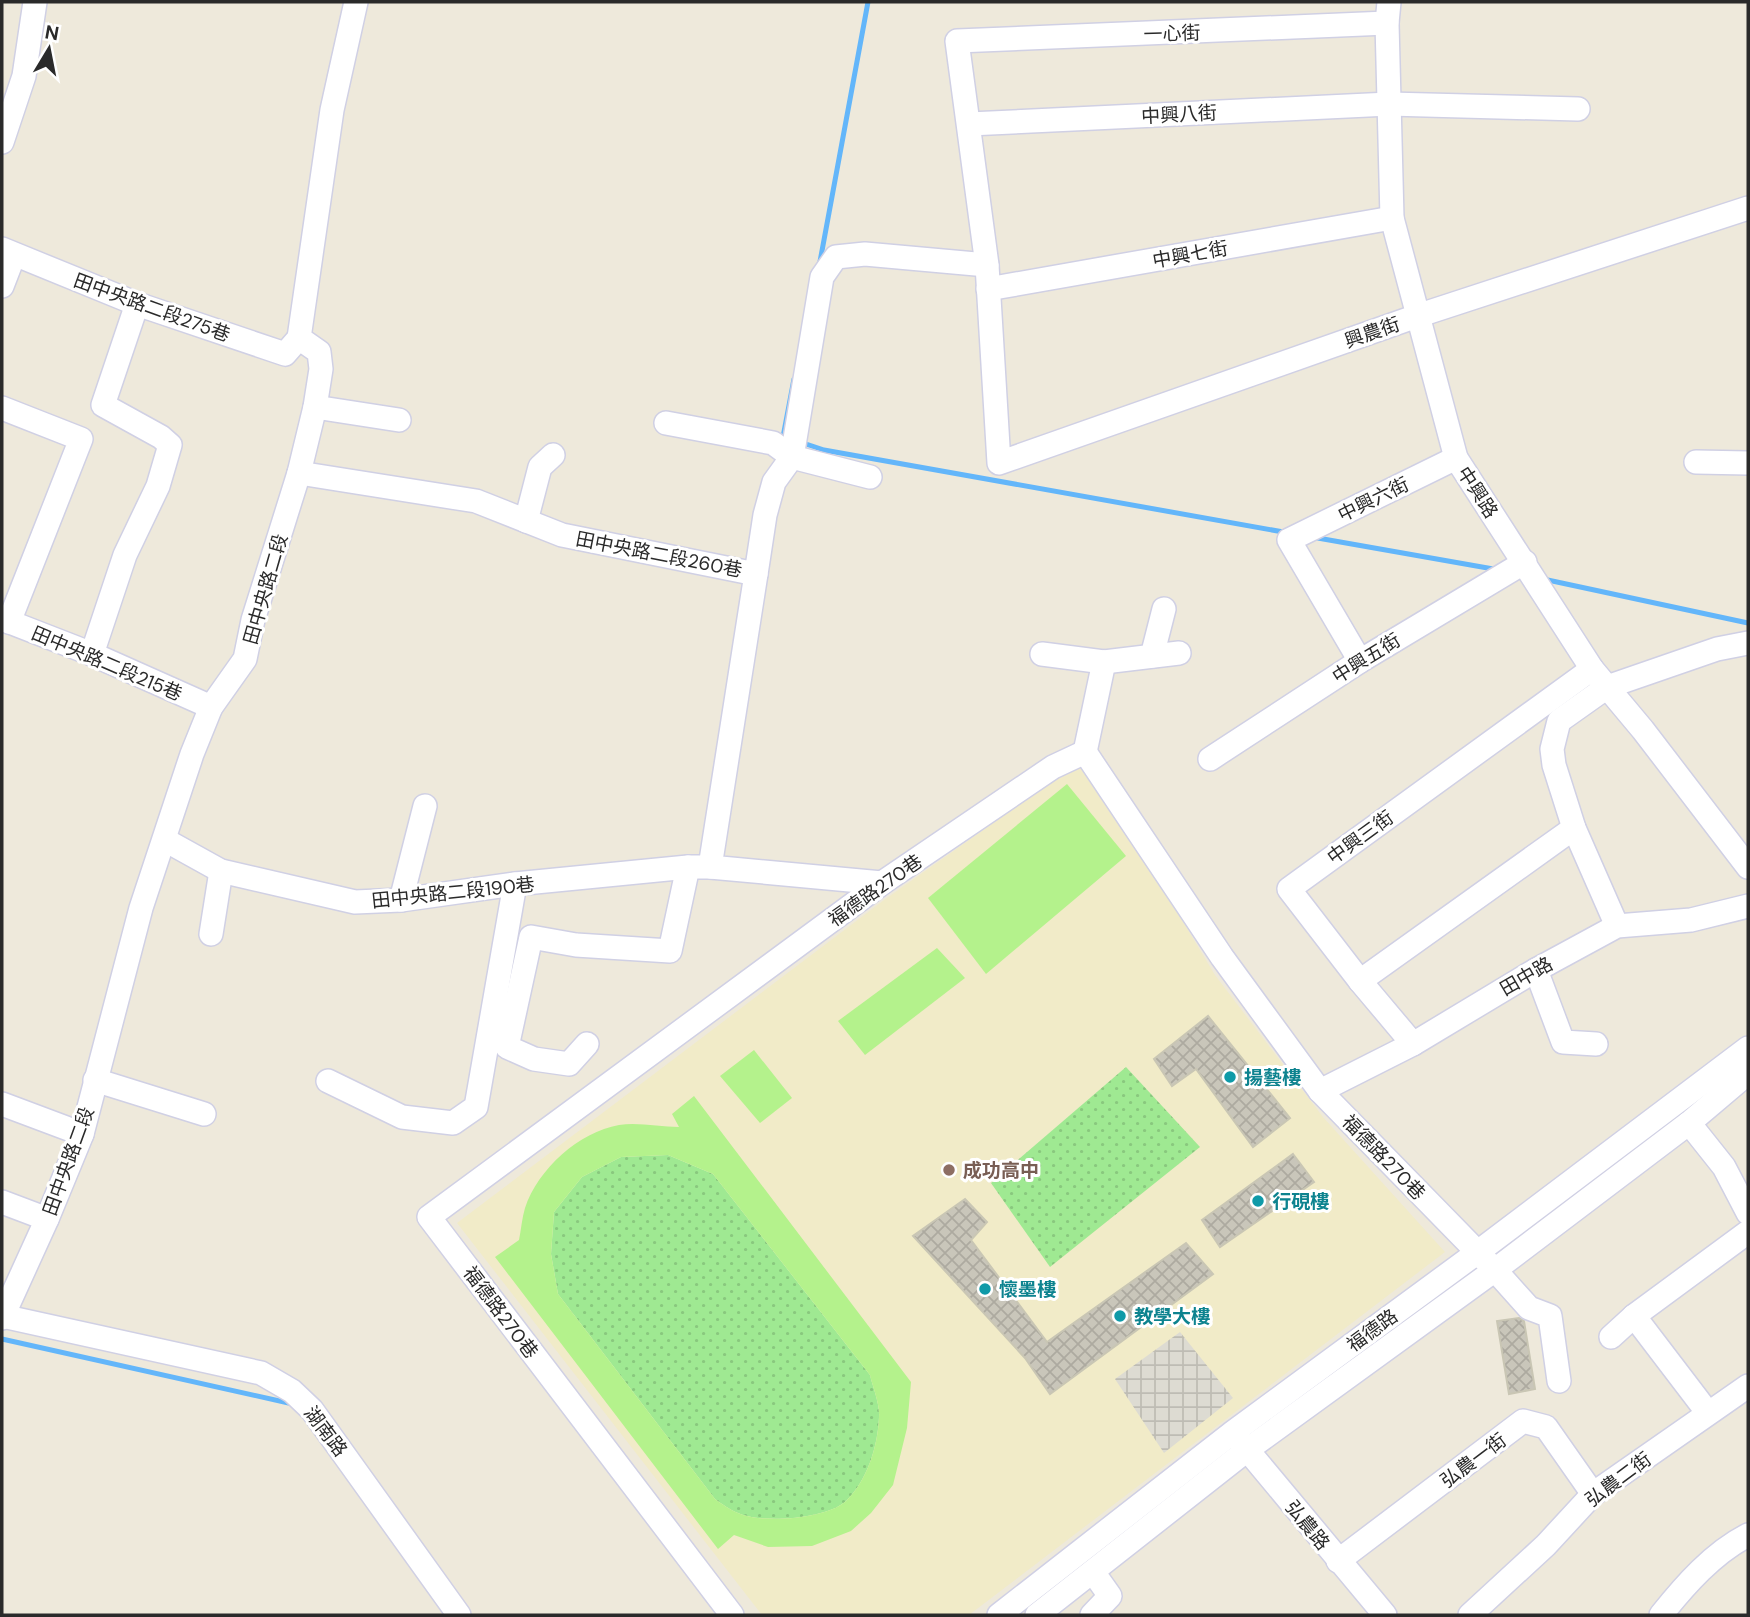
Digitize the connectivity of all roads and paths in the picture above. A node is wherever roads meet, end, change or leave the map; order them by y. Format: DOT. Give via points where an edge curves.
graph roads {
  1 [pos="35,2"];
  2 [pos="356,2"];
  3 [pos="1388,12"];
  4 [pos="1389,104"];
  5 [pos="1578,109"];
  6 [pos="969,124"];
  7 [pos="2,142"];
  8 [pos="1748,208"];
  9 [pos="1392,218"];
  10 [pos="8,252"];
  11 [pos="987,265"];
  12 [pos="2,286"];
  13 [pos="988,289"];
  14 [pos="137,304"];
  15 [pos="1417,316"];
  16 [pos="299,338"];
  17 [pos="315,407"];
  18 [pos="2,408"];
  19 [pos="399,420"];
  20 [pos="666,423"];
  21 [pos="553,455"];
  22 [pos="792,457"];
  23 [pos="1456,458"];
  24 [pos="1696,462"];
  25 [pos="1748,463"];
  26 [pos="299,473"];
  27 [pos="870,477"];
  28 [pos="526,521"];
  29 [pos="1525,562"];
  30 [pos="755,574"];
  31 [pos="1164,609"];
  32 [pos="5,621"];
  33 [pos="1748,643"];
  34 [pos="1179,653"];
  35 [pos="92,654"];
  36 [pos="1042,654"];
  37 [pos="1152,656"];
  38 [pos="1360,661"];
  39 [pos="1104,662"];
  40 [pos="1592,669"];
  41 [pos="1607,687"];
  42 [pos="211,707"];
  43 [pos="1085,752"];
  44 [pos="1210,759"];
  45 [pos="425,807"];
  46 [pos="1574,828"];
  47 [pos="165,840"];
  48 [pos="699,867"];
  49 [pos="1748,867"];
  50 [pos="221,871"];
  51 [pos="515,884"];
  52 [pos="882,884"];
  53 [pos="401,900"];
  54 [pos="1748,906"];
  55 [pos="1616,926"];
  56 [pos="211,934"];
  57 [pos="1536,970"];
  58 [pos="1360,981"];
  59 [pos="587,1044"];
  60 [pos="1413,1044"];
  61 [pos="1596,1044"];
  62 [pos="1748,1048"];
  63 [pos="95,1080"];
  64 [pos="328,1081"];
  65 [pos="1745,1084"];
  66 [pos="1320,1091"];
  67 [pos="2,1104"];
  68 [pos="204,1114"];
  69 [pos="1689,1123"];
  70 [pos="82,1134"];
  71 [pos="2,1202"];
  72 [pos="1748,1213"];
  73 [pos="47,1219"];
  74 [pos="1748,1232"];
  75 [pos="1478,1252"];
  76 [pos="1495,1270"];
  77 [pos="1634,1316"];
  78 [pos="2,1317"];
  79 [pos="1611,1337"];
  80 [pos="1559,1381"];
  81 [pos="1748,1386"];
  82 [pos="1708,1413"];
  83 [pos="1240,1441"];
  84 [pos="1593,1494"];
  85 [pos="1745,1544"];
  86 [pos="1338,1561"];
  87 [pos="1093,1572"];
  88 [pos="459,1615"];
  89 [pos="732,1615"];
  90 [pos="999,1615"];
  91 [pos="1037,1615"];
  92 [pos="1092,1615"];
  93 [pos="1384,1615"];
  94 [pos="1471,1615"];
  95 [pos="1661,1615"];
  1 -- 7 [label="street" via="24,76"];
  2 -- 16 [label="street" via="332,110"];
  3 -- 4 [label="street, 中興路"];
  3 -- 6 [label="street, 一心街" via="957,41"];
  4 -- 5 [label="street, 中興八街"];
  4 -- 6 [label="street, 中興八街"];
  4 -- 9 [label="street, 中興路"];
  6 -- 11 [label="street"];
  8 -- 15 [label="street, 興農街"];
  9 -- 13 [label="street, 中興七街"];
  9 -- 15 [label="street, 中興路"];
  10 -- 12 [label="street"];
  10 -- 14 [label="street, 田中央路二段275巷"];
  11 -- 13 [label="street"];
  11 -- 22 [label="street, 田中央路二段260巷" via="865,254 835,257 822,277"];
  13 -- 15 [label="street, 興農街" via="999,463"];
  14 -- 16 [label="street, 田中央路二段275巷" via="285,354"];
  14 -- 35 [label="street" via="103,405 170,445 158,486 125,555"];
  15 -- 23 [label="street, 中興路"];
  16 -- 17 [label="street, 田中央路二段" via="319,352"];
  17 -- 19 [label="street"];
  17 -- 26 [label="street, 田中央路二段"];
  18 -- 32 [label="street" via="81,439"];
  20 -- 22 [label="street" via="773,443"];
  21 -- 28 [label="street" via="540,467"];
  22 -- 27 [label="street"];
  22 -- 30 [label="street, 田中央路二段260巷" via="774,482"];
  23 -- 29 [label="street, 中興路"];
  23 -- 38 [label="street, 中興六街" via="1289,540"];
  24 -- 25 [label="street"];
  26 -- 28 [label="street, 田中央路二段260巷" via="477,501"];
  26 -- 42 [label="street, 田中央路二段" via="245,659"];
  28 -- 30 [label="street, 田中央路二段260巷" via="562,535"];
  29 -- 38 [label="street, 中興五街"];
  29 -- 40 [label="street, 中興路"];
  30 -- 48 [label="street"];
  31 -- 37 [label="street"];
  32 -- 35 [label="street, 田中央路二段215巷"];
  33 -- 41 [label="street" via="1717,649"];
  34 -- 37 [label="street"];
  35 -- 42 [label="street, 田中央路二段215巷"];
  36 -- 39 [label="street"];
  37 -- 39 [label="street"];
  38 -- 44 [label="street, 中興五街"];
  39 -- 43 [label="street"];
  40 -- 41 [label="street, 中興路"];
  40 -- 58 [label="street, 中興三街" via="1289,889"];
  41 -- 46 [label="street" via="1559,721 1552,749"];
  41 -- 49 [label="street, 中興路"];
  42 -- 47 [label="street, 田中央路二段"];
  43 -- 52 [label="street, 福德路270巷" via="1053,767"];
  43 -- 66 [label="street, 福德路270巷" via="1222,957"];
  45 -- 53 [label="street"];
  46 -- 55 [label="street"];
  46 -- 58 [label="street"];
  47 -- 50 [label="street, 田中央路二段190巷"];
  47 -- 63 [label="street, 田中央路二段" via="141,908"];
  48 -- 51 [label="street, 田中央路二段190巷"];
  48 -- 52 [label="street, 田中央路二段190巷"];
  48 -- 59 [label="street" via="670,951 531,937 507,1047 534,1059 569,1064"];
  50 -- 53 [label="street, 田中央路二段190巷" via="355,902"];
  50 -- 56 [label="street"];
  51 -- 53 [label="street, 田中央路二段190巷"];
  51 -- 64 [label="street" via="476,1107 453,1123 402,1116"];
  52 -- 89 [label="street, 福德路270巷" via="429,1217"];
  54 -- 55 [label="street, 田中路" via="1691,920"];
  55 -- 57 [label="street, 田中路"];
  57 -- 60 [label="street, 田中路"];
  57 -- 61 [label="street" via="1563,1042"];
  58 -- 60 [label="street, 中興三街"];
  60 -- 66 [label="street, 田中路"];
  62 -- 75 [label="street, 福德路"];
  63 -- 68 [label="street"];
  63 -- 70 [label="street, 田中央路二段"];
  65 -- 69 [label="street, 福德路"];
  66 -- 75 [label="street, 福德路270巷"];
  67 -- 70 [label="street"];
  69 -- 72 [label="street" via="1724,1167"];
  69 -- 76 [label="street, 福德路"];
  70 -- 73 [label="street, 田中央路二段"];
  71 -- 73 [label="street"];
  73 -- 78 [label="street, 田中央路二段"];
  74 -- 77 [label="street"];
  75 -- 76 [label="street, 福德路270巷"];
  75 -- 83 [label="street, 福德路"];
  76 -- 80 [label="street, 福德路270巷" via="1530,1308 1550,1316"];
  76 -- 83 [label="street, 福德路"];
  77 -- 79 [label="street"];
  77 -- 82 [label="street"];
  78 -- 88 [label="street, 湖南路" via="261,1374 292,1391 312,1410"];
  81 -- 82 [label="street, 弘農二街"];
  82 -- 84 [label="street, 弘農二街"];
  83 -- 86 [label="street, 弘農路"];
  83 -- 87 [label="street, 福德路"];
  83 -- 90 [label="street, 福德路"];
  84 -- 86 [label="street, 弘農一街" via="1546,1427 1523,1421"];
  84 -- 94 [label="street, 弘農二街"];
  85 -- 95 [label="street" via="1688,1582"];
  86 -- 93 [label="street, 弘農路"];
  87 -- 91 [label="street, 福德路"];
  87 -- 92 [label="street" via="1110,1596"];
}
